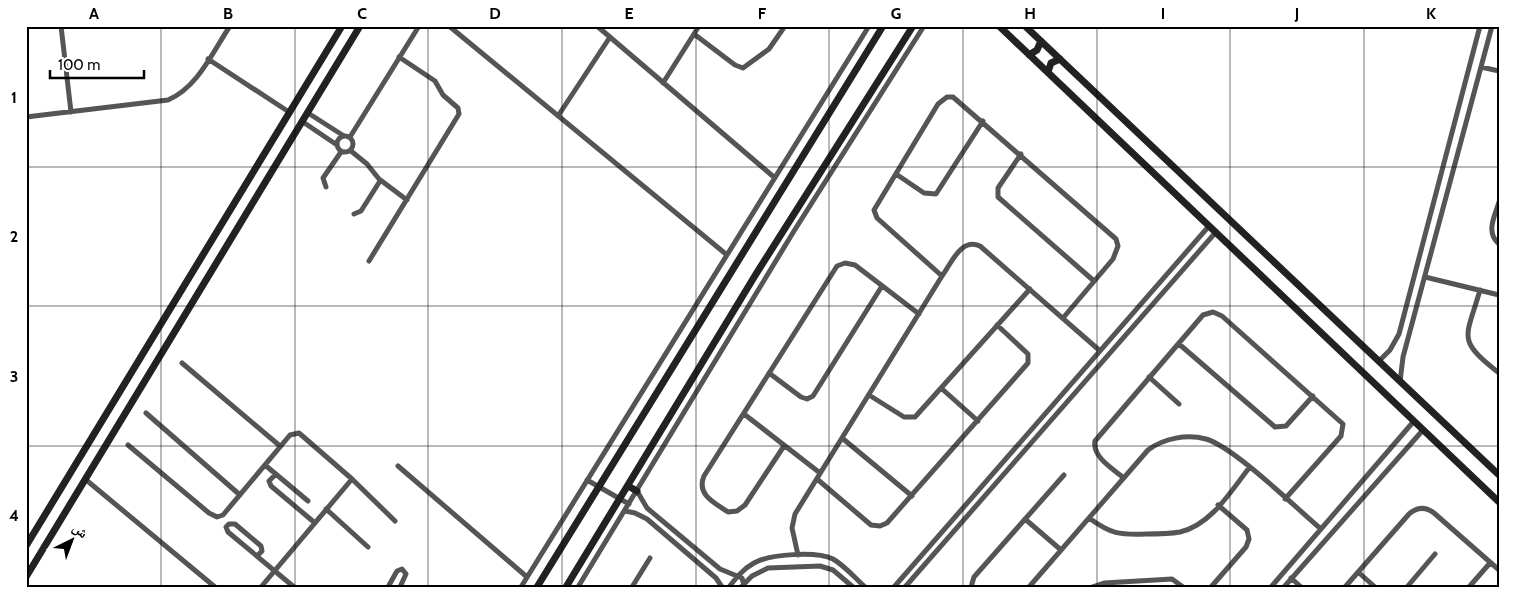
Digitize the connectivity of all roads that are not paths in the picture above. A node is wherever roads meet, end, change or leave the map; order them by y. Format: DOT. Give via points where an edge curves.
graph roads {
  1 [pos="61,26"];
  2 [pos="230,26"];
  3 [pos="342,26"];
  4 [pos="360,26"];
  5 [pos="419,26"];
  6 [pos="450,26"];
  7 [pos="598,26"];
  8 [pos="699,26"];
  9 [pos="785,26"];
  10 [pos="869,26"];
  11 [pos="883,26"];
  12 [pos="913,26"];
  13 [pos="924,26"];
  14 [pos="999,26"];
  15 [pos="1025,26"];
  16 [pos="1480,26"];
  17 [pos="1492,26"];
  18 [pos="694,34"];
  19 [pos="610,36"];
  20 [pos="1040,41"];
  21 [pos="1029,54"];
  22 [pos="400,57"];
  23 [pos="208,59"];
  24 [pos="1060,59"];
  25 [pos="1481,66"];
  26 [pos="1499,71"];
  27 [pos="1048,72"];
  28 [pos="663,82"];
  29 [pos="71,112"];
  30 [pos="289,112"];
  31 [pos="308,113"];
  32 [pos="558,116"];
  33 [pos="26,117"];
  34 [pos="983,121"];
  35 [pos="303,122"];
  36 [pos="347,136"];
  37 [pos="337,145"];
  38 [pos="351,151"];
  39 [pos="341,152"];
  40 [pos="1021,154"];
  41 [pos="896,174"];
  42 [pos="775,178"];
  43 [pos="380,180"];
  44 [pos="326,187"];
  45 [pos="407,200"];
  46 [pos="1499,202"];
  47 [pos="354,214"];
  48 [pos="1209,226"];
  49 [pos="1216,232"];
  50 [pos="1499,244"];
  51 [pos="727,255"];
  52 [pos="369,262"];
  53 [pos="942,276"];
  54 [pos="1425,277"];
  55 [pos="1094,281"];
  56 [pos="882,286"];
  57 [pos="1030,289"];
  58 [pos="1480,290"];
  59 [pos="1499,295"];
  60 [pos="1409,296"];
  61 [pos="1419,299"];
  62 [pos="919,314"];
  63 [pos="1063,318"];
  64 [pos="997,326"];
  65 [pos="1178,344"];
  66 [pos="1099,350"];
  67 [pos="1379,361"];
  68 [pos="137,363"];
  69 [pos="182,364"];
  70 [pos="150,371"];
  71 [pos="769,373"];
  72 [pos="1499,373"];
  73 [pos="130,374"];
  74 [pos="1149,378"];
  75 [pos="1400,382"];
  76 [pos="143,383"];
  77 [pos="942,388"];
  78 [pos="869,396"];
  79 [pos="1313,396"];
  80 [pos="1180,404"];
  81 [pos="146,413"];
  82 [pos="744,414"];
  83 [pos="978,421"];
  84 [pos="1414,421"];
  85 [pos="1423,430"];
  86 [pos="842,438"];
  87 [pos="128,445"];
  88 [pos="280,446"];
  89 [pos="784,446"];
  90 [pos="265,465"];
  91 [pos="398,466"];
  92 [pos="1249,468"];
  93 [pos="276,474"];
  94 [pos="820,474"];
  95 [pos="1064,475"];
  96 [pos="1499,475"];
  97 [pos="1124,478"];
  98 [pos="85,479"];
  99 [pos="352,479"];
  100 [pos="816,479"];
  101 [pos="587,480"];
  102 [pos="628,486"];
  103 [pos="598,487"];
  104 [pos="637,491"];
  105 [pos="240,495"];
  106 [pos="912,496"];
  107 [pos="1285,499"];
  108 [pos="620,500"];
  109 [pos="1499,502"];
  110 [pos="629,504"];
  111 [pos="1218,506"];
  112 [pos="297,508"];
  113 [pos="326,509"];
  114 [pos="625,511"];
  115 [pos="1089,518"];
  116 [pos="1026,519"];
  117 [pos="396,521"];
  118 [pos="315,523"];
  119 [pos="1321,529"];
  120 [pos="26,546"];
  121 [pos="368,546"];
  122 [pos="1062,550"];
  123 [pos="1301,552"];
  124 [pos="1435,554"];
  125 [pos="798,555"];
  126 [pos="257,556"];
  127 [pos="650,558"];
  128 [pos="1309,559"];
  129 [pos="1490,563"];
  130 [pos="275,570"];
  131 [pos="1499,570"];
  132 [pos="1358,572"];
  133 [pos="738,576"];
  134 [pos="26,577"];
  135 [pos="527,577"];
  136 [pos="1292,578"];
  137 [pos="743,586"];
  138 [pos="1030,586"];
  139 [pos="215,587"];
  140 [pos="261,587"];
  141 [pos="294,587"];
  142 [pos="388,587"];
  143 [pos="400,587"];
  144 [pos="521,587"];
  145 [pos="537,587"];
  146 [pos="566,587"];
  147 [pos="578,587"];
  148 [pos="632,587"];
  149 [pos="722,587"];
  150 [pos="729,587"];
  151 [pos="853,587"];
  152 [pos="866,587"];
  153 [pos="894,587"];
  154 [pos="905,587"];
  155 [pos="971,587"];
  156 [pos="1092,587"];
  157 [pos="1183,587"];
  158 [pos="1211,587"];
  159 [pos="1270,587"];
  160 [pos="1284,587"];
  161 [pos="1301,587"];
  162 [pos="1345,587"];
  163 [pos="1375,587"];
  164 [pos="1407,587"];
  165 [pos="1469,587"];
  1 -- 29 [label="street"];
  2 -- 23 [label="street"];
  3 -- 30 [label="street"];
  4 -- 31 [label="street"];
  5 -- 22 [label="street"];
  6 -- 32 [label="street"];
  7 -- 19 [label="street"];
  8 -- 18 [label="street"];
  9 -- 18 [label="street" via="768,49 743,68"];
  10 -- 42 [label="street"];
  11 -- 103 [label="street"];
  12 -- 102 [label="street" via="756,274"];
  13 -- 104 [label="street" via="794,231"];
  14 -- 21 [label="street"];
  15 -- 20 [label="street"];
  16 -- 60 [label="street"];
  17 -- 25 [label="street"];
  18 -- 28 [label="street"];
  19 -- 28 [label="street"];
  19 -- 32 [label="street"];
  20 -- 21 [label="street" via="1037,50"];
  20 -- 24 [label="street"];
  21 -- 27 [label="street"];
  22 -- 36 [label="street"];
  22 -- 45 [label="street" via="434,81 459,112"];
  23 -- 29 [label="street" via="192,84 168,100"];
  23 -- 30 [label="street"];
  24 -- 27 [label="street" via="1051,63"];
  24 -- 67 [label="street"];
  25 -- 26 [label="street"];
  25 -- 54 [label="street"];
  27 -- 48 [label="street"];
  28 -- 42 [label="street"];
  29 -- 33 [label="street"];
  30 -- 68 [label="street"];
  31 -- 35 [label="street"];
  31 -- 36 [label="street"];
  32 -- 51 [label="street"];
  34 -- 40 [label="street"];
  34 -- 41 [label="street" via="936,194 924,194"];
  34 -- 41 [label="street" via="958,100 947,97 942,100"];
  35 -- 37 [label="street"];
  35 -- 70 [label="street"];
  36 -- 37 [label="street" via="340,138"];
  36 -- 38 [label="street" via="354,144"];
  37 -- 39 [label="street"];
  38 -- 39 [label="street"];
  38 -- 43 [label="street"];
  39 -- 44 [label="street" via="324,178"];
  40 -- 55 [label="street" via="1000,184 998,197"];
  40 -- 55 [label="street" via="1114,234 1117,253"];
  41 -- 53 [label="street" via="875,206 875,214"];
  42 -- 51 [label="street"];
  43 -- 45 [label="street"];
  43 -- 47 [label="street" via="361,211"];
  45 -- 52 [label="street"];
  46 -- 50 [label="street" via="1491,229"];
  48 -- 49 [label="street"];
  48 -- 66 [label="street"];
  49 -- 84 [label="street"];
  49 -- 154 [label="street"];
  51 -- 101 [label="street"];
  53 -- 57 [label="street" via="960,250 977,244"];
  53 -- 62 [label="street"];
  54 -- 58 [label="street"];
  54 -- 61 [label="street"];
  55 -- 63 [label="street"];
  56 -- 62 [label="street"];
  56 -- 71 [label="street" via="852,264 837,266"];
  56 -- 71 [label="street" via="813,396 801,397"];
  57 -- 63 [label="street"];
  57 -- 64 [label="street"];
  58 -- 59 [label="street"];
  58 -- 72 [label="street" via="1468,343 1474,353"];
  60 -- 61 [label="street"];
  60 -- 67 [label="street" via="1398,339"];
  61 -- 75 [label="street" via="1403,357"];
  62 -- 78 [label="street"];
  63 -- 66 [label="street"];
  64 -- 77 [label="street"];
  64 -- 83 [label="street" via="1026,351 1029,360"];
  65 -- 74 [label="street"];
  65 -- 79 [label="street" via="1274,427 1286,426"];
  65 -- 79 [label="street" via="1203,315 1218,313"];
  66 -- 153 [label="street"];
  67 -- 75 [label="street"];
  68 -- 70 [label="street"];
  68 -- 73 [label="street"];
  69 -- 88 [label="street"];
  70 -- 76 [label="street"];
  71 -- 82 [label="street"];
  73 -- 76 [label="street"];
  73 -- 120 [label="street"];
  74 -- 80 [label="street"];
  74 -- 97 [label="street" via="1095,441 1098,455"];
  75 -- 96 [label="street"];
  76 -- 98 [label="street"];
  77 -- 78 [label="street" via="911,418"];
  77 -- 83 [label="street"];
  78 -- 86 [label="street"];
  79 -- 107 [label="street" via="1341,420 1343,432"];
  81 -- 105 [label="street"];
  82 -- 89 [label="street"];
  82 -- 89 [label="street" via="704,476 701,486 704,495 728,512 738,511"];
  83 -- 106 [label="street"];
  84 -- 85 [label="street"];
  84 -- 119 [label="street"];
  85 -- 109 [label="street"];
  85 -- 128 [label="street"];
  86 -- 94 [label="street"];
  86 -- 106 [label="street"];
  87 -- 105 [label="street" via="213,516 222,516"];
  88 -- 90 [label="street"];
  88 -- 99 [label="street" via="290,435 299,433"];
  89 -- 94 [label="street"];
  90 -- 93 [label="street"];
  90 -- 105 [label="street"];
  91 -- 135 [label="street"];
  92 -- 97 [label="street" via="1219,444 1207,439 1184,437 1154,446"];
  92 -- 107 [label="street"];
  92 -- 111 [label="street"];
  93 -- 112 [label="street" via="270,481 271,486"];
  93 -- 112 [label="street" via="306,499"];
  94 -- 100 [label="street"];
  95 -- 116 [label="street"];
  97 -- 115 [label="street"];
  98 -- 134 [label="street"];
  98 -- 139 [label="street"];
  99 -- 113 [label="street"];
  99 -- 117 [label="street"];
  100 -- 106 [label="street" via="875,526 887,523"];
  100 -- 125 [label="street" via="793,519"];
  101 -- 103 [label="street"];
  101 -- 135 [label="street"];
  102 -- 104 [label="street"];
  102 -- 108 [label="street"];
  103 -- 108 [label="street"];
  103 -- 145 [label="street"];
  104 -- 110 [label="street"];
  104 -- 133 [label="street" via="647,508 720,569"];
  107 -- 119 [label="street"];
  108 -- 110 [label="street"];
  108 -- 146 [label="street"];
  110 -- 114 [label="street"];
  111 -- 115 [label="street" via="1196,525 1172,533 1112,533"];
  111 -- 158 [label="street" via="1246,530 1249,538 1246,547"];
  112 -- 118 [label="street"];
  113 -- 118 [label="street"];
  113 -- 121 [label="street"];
  114 -- 147 [label="street"];
  114 -- 149 [label="street" via="647,519 716,578"];
  115 -- 122 [label="street"];
  116 -- 122 [label="street"];
  116 -- 155 [label="street" via="974,577"];
  118 -- 130 [label="street"];
  119 -- 123 [label="street"];
  122 -- 138 [label="street"];
  123 -- 128 [label="street"];
  123 -- 159 [label="street"];
  124 -- 164 [label="street"];
  125 -- 133 [label="street" via="762,559"];
  125 -- 152 [label="street" via="832,559"];
  126 -- 126 [label="street" via="228,532 226,527 229,524 235,524 261,546 262,551"];
  126 -- 130 [label="street"];
  127 -- 148 [label="street"];
  128 -- 136 [label="street"];
  129 -- 131 [label="street"];
  129 -- 132 [label="street" via="1434,513 1418,508"];
  129 -- 165 [label="street"];
  130 -- 140 [label="street"];
  130 -- 141 [label="street"];
  132 -- 162 [label="street"];
  132 -- 163 [label="street"];
  133 -- 137 [label="street"];
  133 -- 150 [label="street"];
  135 -- 144 [label="street"];
  136 -- 160 [label="street"];
  136 -- 161 [label="street"];
  137 -- 151 [label="street" via="752,576 768,568 820,566 833,570"];
  142 -- 143 [label="street" via="397,571 402,569 406,574"];
  156 -- 157 [label="street" via="1104,583 1172,579"];
}
